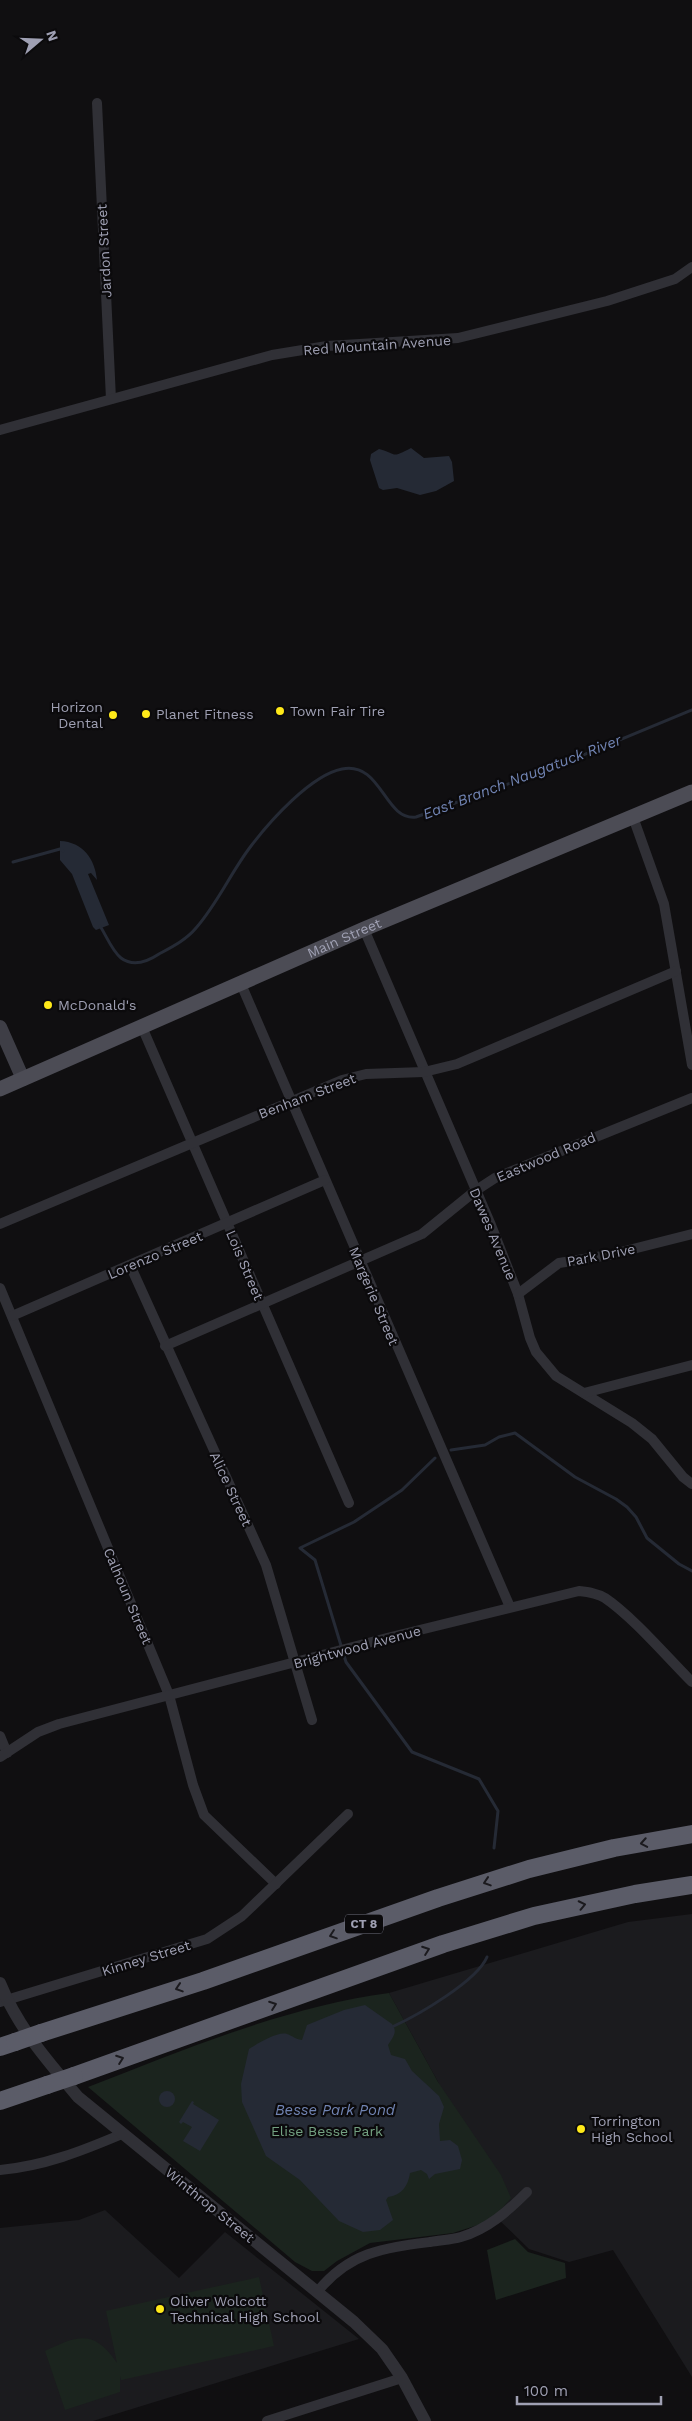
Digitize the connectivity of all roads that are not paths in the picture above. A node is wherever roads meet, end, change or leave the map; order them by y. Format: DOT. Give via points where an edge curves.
graph roads {
  1 [pos="97,103"];
  2 [pos="692,268"];
  3 [pos="111,399"];
  4 [pos="0,430"];
  5 [pos="692,792"];
  6 [pos="632,817"];
  7 [pos="364,929"];
  8 [pos="676,971"];
  9 [pos="241,984"];
  10 [pos="142,1026"];
  11 [pos="0,1027"];
  12 [pos="692,1064"];
  13 [pos="424,1072"];
  14 [pos="23,1079"];
  15 [pos="0,1089"];
  16 [pos="692,1098"];
  17 [pos="290,1100"];
  18 [pos="192,1142"];
  19 [pos="325,1180"];
  20 [pos="475,1191"];
  21 [pos="227,1223"];
  22 [pos="0,1224"];
  23 [pos="692,1234"];
  24 [pos="359,1261"];
  25 [pos="130,1266"];
  26 [pos="0,1288"];
  27 [pos="518,1294"];
  28 [pos="261,1302"];
  29 [pos="12,1316"];
  30 [pos="165,1346"];
  31 [pos="692,1365"];
  32 [pos="584,1393"];
  33 [pos="692,1484"];
  34 [pos="349,1503"];
  35 [pos="510,1607"];
  36 [pos="294,1664"];
  37 [pos="692,1682"];
  38 [pos="169,1695"];
  39 [pos="312,1720"];
  40 [pos="0,1736"];
  41 [pos="4,1755"];
  42 [pos="348,1814"];
  43 [pos="692,1834"];
  44 [pos="276,1884"];
  45 [pos="692,1885"];
  46 [pos="0,1983"];
  47 [pos="3,2001"];
  48 [pos="8,2044"];
  49 [pos="0,2102"];
  50 [pos="122,2134"];
  51 [pos="0,2170"];
  52 [pos="527,2192"];
  53 [pos="318,2291"];
  54 [pos="402,2378"];
  55 [pos="267,2421"];
  56 [pos="425,2421"];
  1 -- 3 [label="street, Jardon Street"];
  2 -- 3 [label="street, Red Mountain Avenue" via="675,279 607,301 458,338 327,346 272,355"];
  3 -- 4 [label="street, Red Mountain Avenue"];
  5 -- 6 [label="main road, Main Street"];
  6 -- 7 [label="main road, Main Street"];
  6 -- 8 [label="street" via="664,904"];
  7 -- 9 [label="main road, Main Street"];
  7 -- 13 [label="street, Dawes Avenue"];
  8 -- 12 [label="street"];
  8 -- 13 [label="street, Benham Street" via="457,1064"];
  9 -- 10 [label="main road, Main Street"];
  9 -- 17 [label="street, Margerie Street"];
  10 -- 14 [label="main road, Main Street"];
  10 -- 18 [label="street, Lois Street"];
  11 -- 14 [label="main road"];
  13 -- 17 [label="street, Benham Street" via="366,1074"];
  13 -- 20 [label="street, Dawes Avenue"];
  14 -- 15 [label="main road, Main Street"];
  16 -- 20 [label="street, Eastwood Road" via="495,1178"];
  17 -- 18 [label="street, Benham Street"];
  17 -- 19 [label="street, Margerie Street"];
  18 -- 21 [label="street, Lois Street"];
  18 -- 22 [label="street, Benham Street"];
  19 -- 21 [label="street, Lorenzo Street"];
  19 -- 24 [label="street, Margerie Street"];
  20 -- 24 [label="street, Eastwood Road" via="422,1234"];
  20 -- 27 [label="street, Dawes Avenue" via="492,1225"];
  21 -- 25 [label="street, Lorenzo Street"];
  21 -- 28 [label="street, Lois Street"];
  23 -- 27 [label="street, Park Drive" via="608,1255 559,1263"];
  24 -- 28 [label="street, Eastwood Road"];
  24 -- 35 [label="street, Margerie Street"];
  25 -- 29 [label="street, Lorenzo Street"];
  25 -- 30 [label="street, Alice Street"];
  26 -- 29 [label="street, Calhoun Street"];
  27 -- 32 [label="street, Dawes Avenue" via="536,1352 556,1376"];
  28 -- 30 [label="street, Eastwood Road"];
  28 -- 34 [label="street, Lois Street"];
  29 -- 38 [label="street, Calhoun Street"];
  30 -- 36 [label="street, Alice Street" via="266,1565"];
  31 -- 32 [label="street"];
  32 -- 33 [label="street, Dawes Avenue" via="652,1439"];
  35 -- 36 [label="street, Brightwood Avenue"];
  35 -- 37 [label="street, Brightwood Avenue" via="579,1591 592,1592 638,1627"];
  36 -- 38 [label="street, Brightwood Avenue"];
  36 -- 39 [label="street, Alice Street"];
  38 -- 41 [label="street, Brightwood Avenue" via="59,1724 38,1732"];
  38 -- 44 [label="street, Calhoun Street" via="204,1815"];
  40 -- 41 [label="street"];
  42 -- 44 [label="street, Kinney Street"];
  43 -- 48 [label="highway, CT 8, one-way, bridge" via="529,1868"];
  44 -- 47 [label="street, Kinney Street" via="242,1916 207,1939"];
  49 -- 45 [label="highway, one-way, bridge" via="434,1947 553,1912"];
  46 -- 47 [label="street, Winthrop Street"];
  47 -- 50 [label="street, Winthrop Street" via="78,2097"];
  50 -- 51 [label="street" via="56,2161"];
  50 -- 53 [label="street, Winthrop Street"];
  52 -- 53 [label="street" via="489,2225 461,2237 378,2250 350,2261"];
  53 -- 54 [label="street, Winthrop Street" via="382,2349"];
  54 -- 55 [label="street"];
  54 -- 56 [label="street, Winthrop Street"];
}
